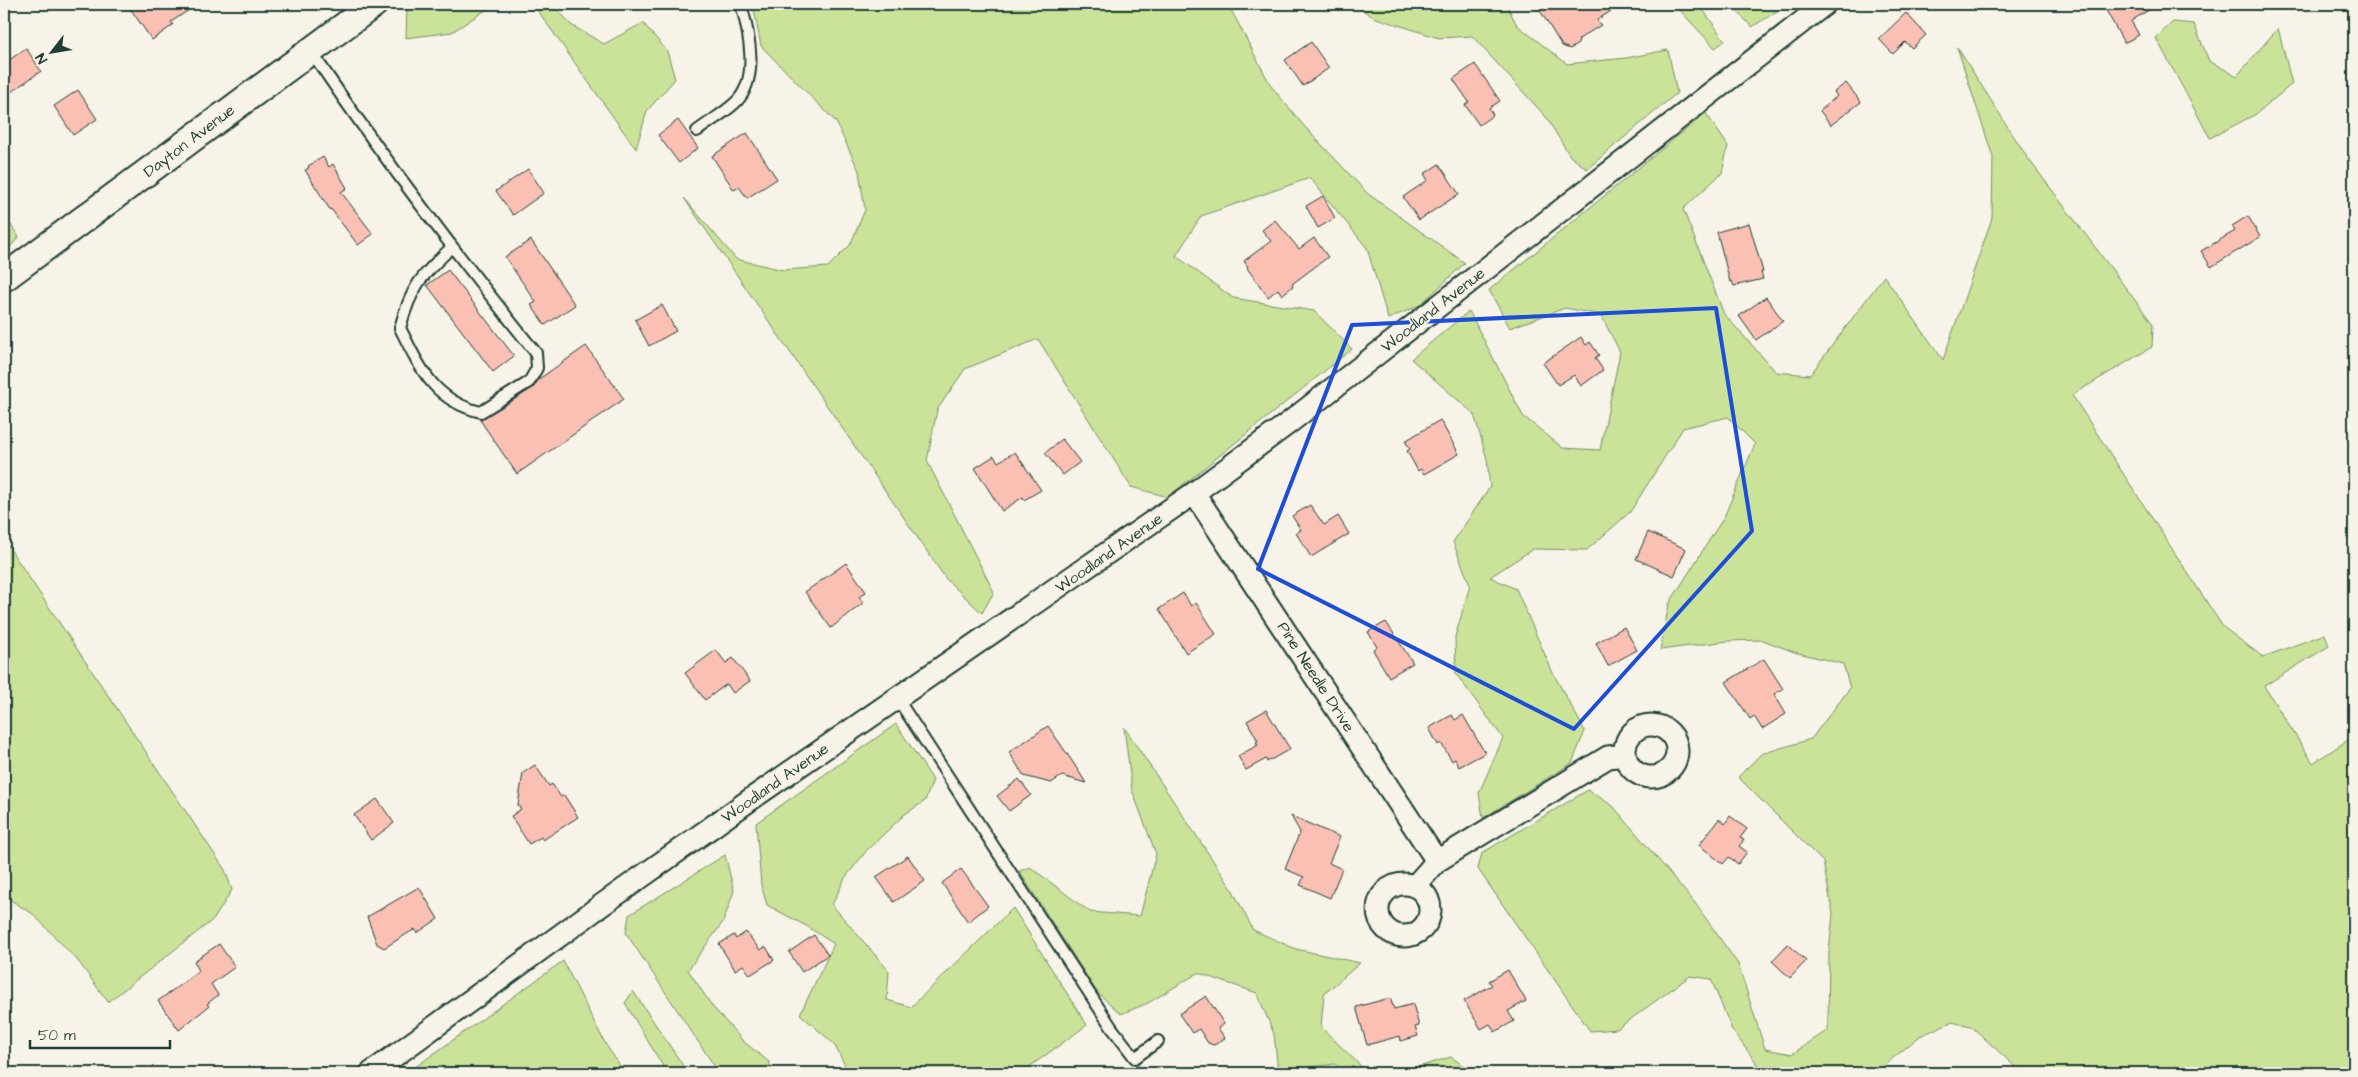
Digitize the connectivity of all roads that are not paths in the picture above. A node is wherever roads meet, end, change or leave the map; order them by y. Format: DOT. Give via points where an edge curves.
graph roads {
  1 [pos="374,4"];
  2 [pos="741,4"];
  3 [pos="1825,4"];
  4 [pos="311,50"];
  5 [pos="697,131"];
  6 [pos="451,248"];
  7 [pos="4,278"];
  8 [pos="1194,493"];
  9 [pos="897,698"];
  10 [pos="1625,755"];
  11 [pos="1437,861"];
  12 [pos="1416,886"];
  13 [pos="1158,1041"];
  14 [pos="371,1073"];
  1 -- 4 [label="street, Dayton Avenue"];
  2 -- 5 [label="lane" via="750,65 746,88 736,103"];
  3 -- 8 [label="street, Woodland Avenue" via="1298,416"];
  4 -- 6 [label="lane"];
  4 -- 7 [label="street, Dayton Avenue"];
  6 -- 6 [label="lane" via="536,353 537,368 529,382 481,412 466,409 446,398 425,377 400,328 407,302 424,272"];
  8 -- 9 [label="street, Woodland Avenue"];
  8 -- 11 [label="street, Pine Needle Drive"];
  9 -- 13 [label="lane" via="1112,1028 1135,1058"];
  9 -- 14 [label="street, Woodland Avenue" via="615,895"];
  10 -- 11 [label="street" via="1608,757"];
  11 -- 12 [label="street"];
}
